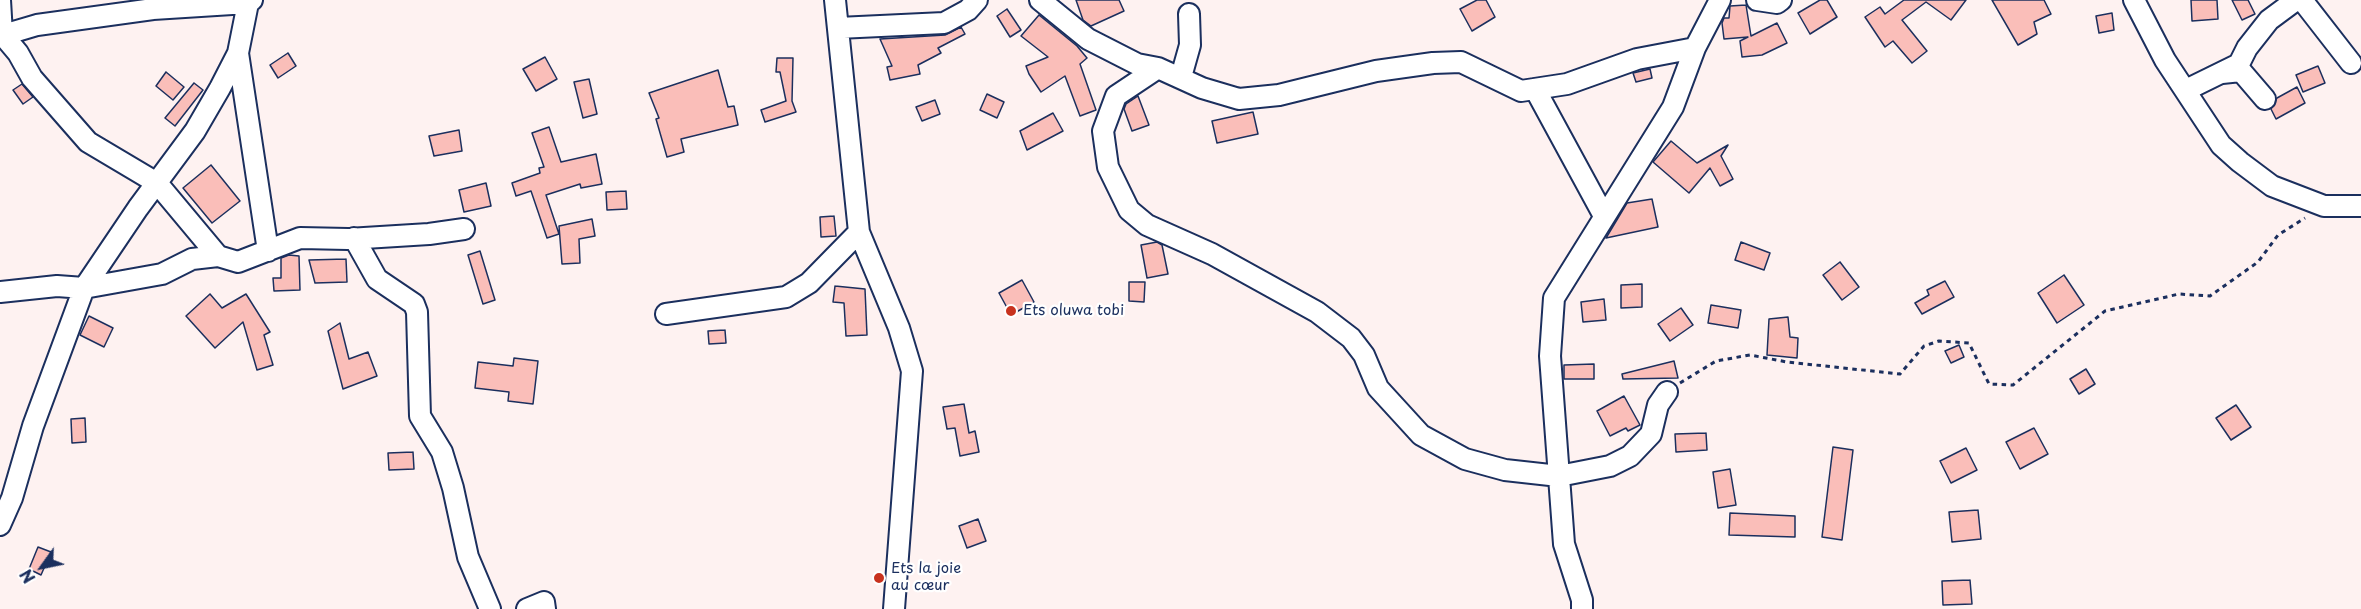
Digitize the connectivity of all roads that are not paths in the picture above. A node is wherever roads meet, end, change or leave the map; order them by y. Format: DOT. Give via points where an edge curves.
graph roads {
  1 [pos="0,0"];
  2 [pos="835,0"];
  3 [pos="978,0"];
  4 [pos="1040,0"];
  5 [pos="1720,0"];
  6 [pos="1757,0"];
  7 [pos="1781,0"];
  8 [pos="2134,0"];
  9 [pos="2296,0"];
  10 [pos="2302,0"];
  11 [pos="250,2"];
  12 [pos="1189,14"];
  13 [pos="838,28"];
  14 [pos="1,35"];
  15 [pos="1695,48"];
  16 [pos="238,53"];
  17 [pos="2351,63"];
  18 [pos="1158,68"];
  19 [pos="2222,73"];
  20 [pos="1181,76"];
  21 [pos="1535,89"];
  22 [pos="2186,90"];
  23 [pos="2265,99"];
  24 [pos="157,183"];
  25 [pos="2361,206"];
  26 [pos="1604,216"];
  27 [pos="464,228"];
  28 [pos="859,232"];
  29 [pos="354,238"];
  30 [pos="268,251"];
  31 [pos="218,256"];
  32 [pos="84,288"];
  33 [pos="0,292"];
  34 [pos="666,314"];
  35 [pos="1667,392"];
  36 [pos="1559,476"];
  37 [pos="0,525"];
  38 [pos="490,609"];
  39 [pos="526,609"];
  40 [pos="545,609"];
  41 [pos="894,609"];
  42 [pos="1582,609"];
  1 -- 14 [label="street"];
  2 -- 13 [label="street"];
  3 -- 13 [label="street" via="944,23"];
  4 -- 18 [label="street" via="1088,39 1137,64"];
  5 -- 15 [label="street"];
  6 -- 7 [label="street"];
  8 -- 22 [label="street" via="2164,60"];
  9 -- 19 [label="street" via="2269,21 2239,64"];
  10 -- 17 [label="street"];
  11 -- 14 [label="street" via="153,9 37,25"];
  11 -- 16 [label="street"];
  12 -- 20 [label="street" via="1190,45"];
  13 -- 28 [label="street"];
  14 -- 24 [label="street" via="18,53 32,78 88,142"];
  15 -- 21 [label="street" via="1637,58 1567,84"];
  15 -- 26 [label="street" via="1673,106"];
  16 -- 24 [label="street" via="195,131"];
  16 -- 30 [label="street"];
  18 -- 20 [label="street"];
  18 -- 36 [label="street" via="1116,96 1103,131 1108,167 1129,210 1147,225 1212,254 1317,312 1351,338 1364,355 1378,388 1421,435 1465,459 1485,465"];
  19 -- 22 [label="street"];
  19 -- 23 [label="street" via="2241,71"];
  20 -- 21 [label="street" via="1202,88 1239,99 1280,95 1376,71 1461,62 1521,91"];
  21 -- 26 [label="street"];
  22 -- 25 [label="street" via="2221,145 2272,186 2324,206"];
  24 -- 31 [label="street"];
  24 -- 32 [label="street"];
  26 -- 36 [label="street" via="1554,298 1550,356"];
  27 -- 29 [label="street"];
  28 -- 34 [label="street" via="809,283 786,297"];
  28 -- 41 [label="street" via="899,328 912,371"];
  29 -- 30 [label="street" via="300,238"];
  29 -- 38 [label="street" via="378,279 414,304 417,312 420,416 442,452 468,558"];
  30 -- 31 [label="street" via="238,262"];
  31 -- 32 [label="street" via="192,259 162,274"];
  32 -- 33 [label="street" via="57,286"];
  32 -- 37 [label="street"];
  35 -- 36 [label="street" via="1658,405 1651,434 1630,456 1610,466"];
  36 -- 42 [label="street" via="1564,544"];
  39 -- 40 [label="street" via="544,602"];
}
